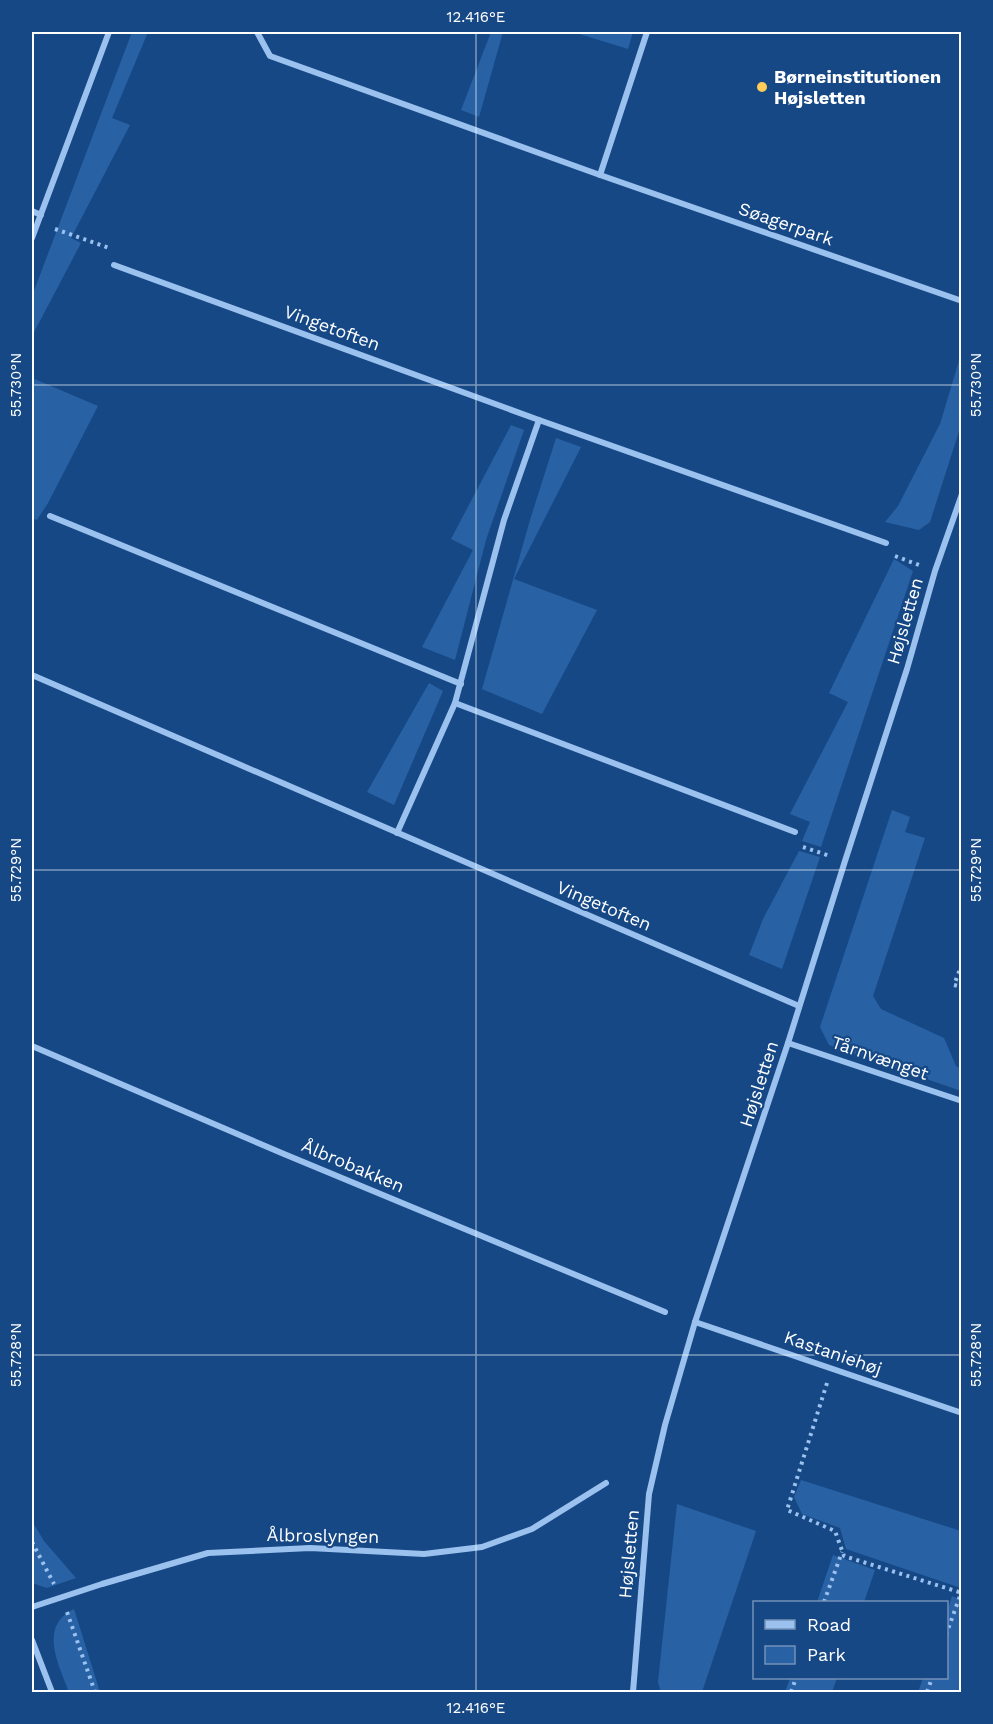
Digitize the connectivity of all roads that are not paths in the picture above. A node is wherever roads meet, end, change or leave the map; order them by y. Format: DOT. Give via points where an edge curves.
graph roads {
  1 [pos="110,32"];
  2 [pos="257,32"];
  3 [pos="647,32"];
  4 [pos="600,175"];
  5 [pos="32,212"];
  6 [pos="41,215"];
  7 [pos="32,238"];
  8 [pos="114,265"];
  9 [pos="962,301"];
  10 [pos="539,420"];
  11 [pos="962,494"];
  12 [pos="50,516"];
  13 [pos="886,543"];
  14 [pos="32,675"];
  15 [pos="461,684"];
  16 [pos="455,703"];
  17 [pos="795,832"];
  18 [pos="397,833"];
  19 [pos="799,1006"];
  20 [pos="788,1043"];
  21 [pos="32,1046"];
  22 [pos="962,1101"];
  23 [pos="665,1312"];
  24 [pos="695,1322"];
  25 [pos="962,1413"];
  26 [pos="606,1483"];
  27 [pos="32,1607"];
  28 [pos="32,1640"];
  29 [pos="52,1692"];
  30 [pos="633,1692"];
  1 -- 6 [label="street"];
  2 -- 4 [label="street, Søagerpark" via="270,56"];
  3 -- 4 [label="street"];
  4 -- 9 [label="street, Søagerpark"];
  5 -- 6 [label="street"];
  6 -- 7 [label="street"];
  8 -- 10 [label="street, Vingetoften"];
  10 -- 13 [label="street, Vingetoften"];
  10 -- 15 [label="street" via="504,520"];
  11 -- 19 [label="street, Højsletten" via="934,571 907,669"];
  12 -- 15 [label="street"];
  14 -- 18 [label="street, Vingetoften"];
  15 -- 16 [label="street"];
  16 -- 17 [label="street"];
  16 -- 18 [label="street"];
  18 -- 19 [label="street, Vingetoften"];
  19 -- 20 [label="street, Højsletten"];
  20 -- 22 [label="street, Tårnvænget"];
  20 -- 24 [label="street, Højsletten"];
  21 -- 23 [label="street, Ålbrobakken"];
  24 -- 25 [label="street, Kastaniehøj"];
  24 -- 30 [label="street, Højsletten" via="649,1494"];
  26 -- 27 [label="street, Ålbroslyngen" via="532,1529 482,1547 424,1554 310,1548 208,1553"];
  28 -- 29 [label="street"];
}
